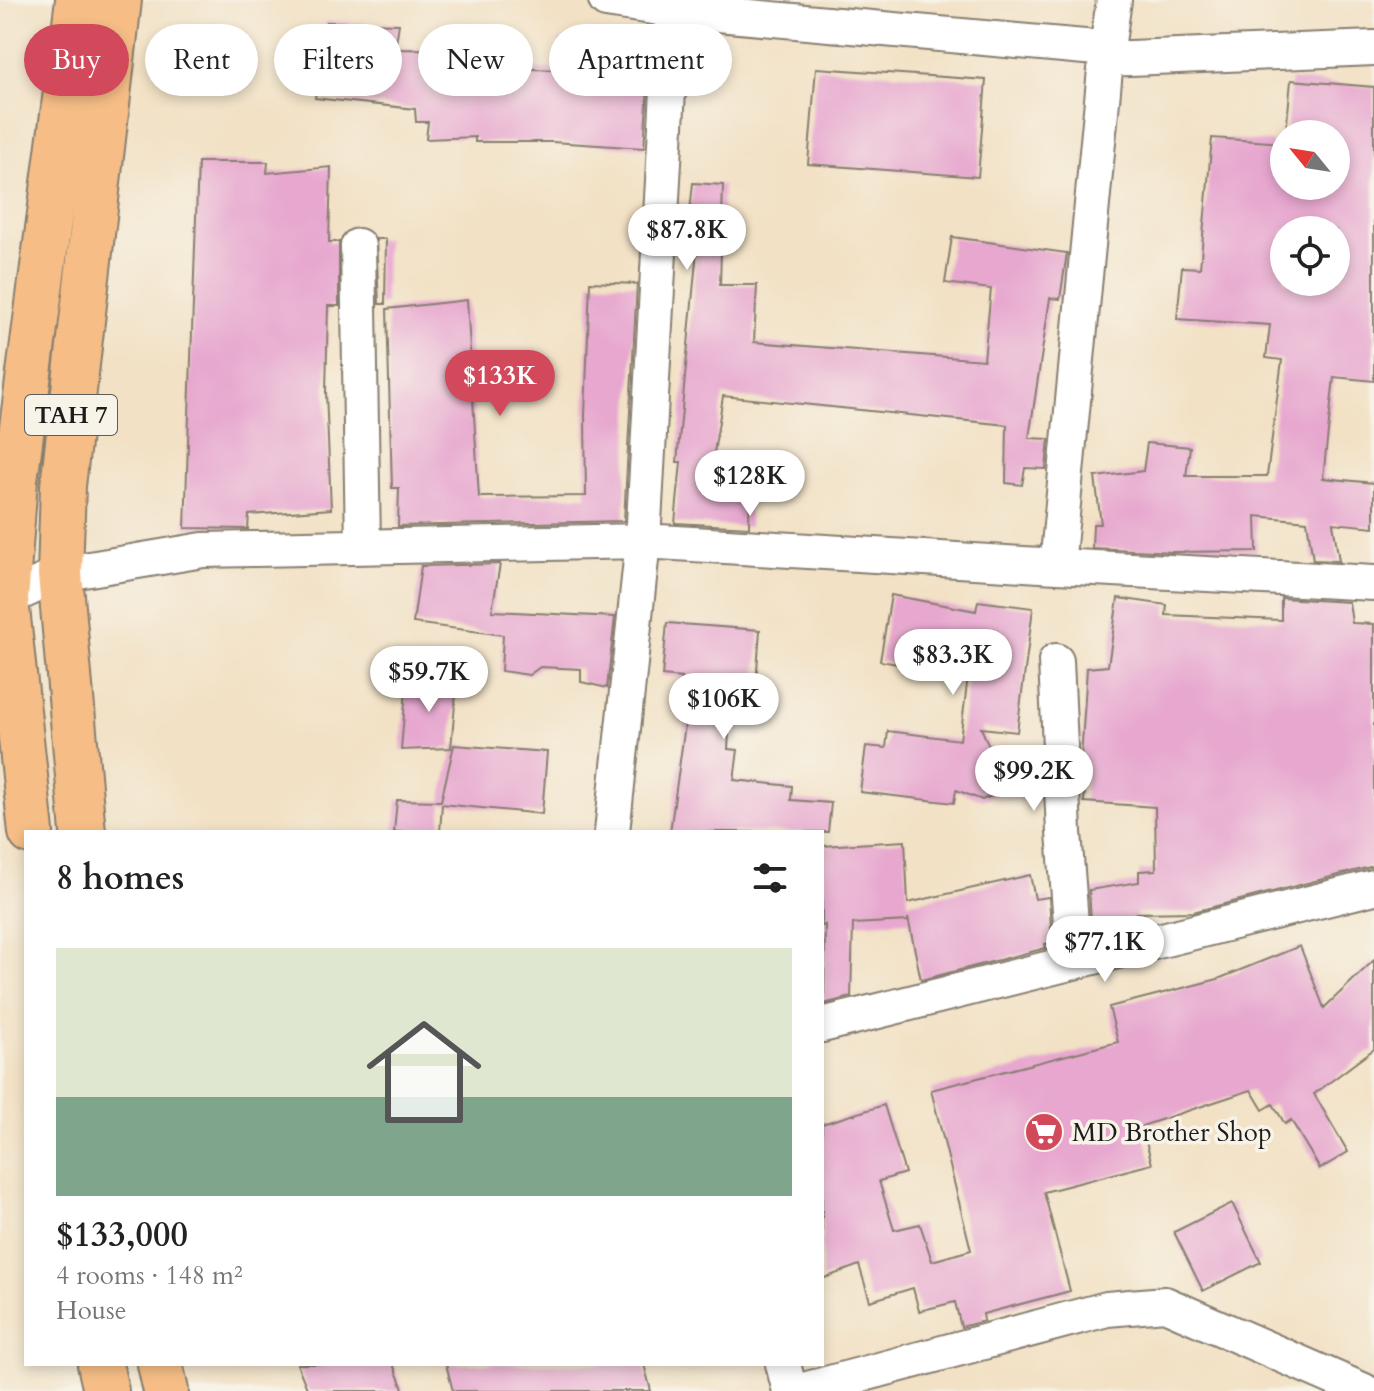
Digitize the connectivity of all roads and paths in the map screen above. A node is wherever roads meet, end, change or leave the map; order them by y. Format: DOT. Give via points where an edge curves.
graph roads {
  1 [pos="78,0"];
  2 [pos="119,0"];
  3 [pos="606,0"];
  4 [pos="1114,0"];
  5 [pos="672,5"];
  6 [pos="1374,48"];
  7 [pos="1106,54"];
  8 [pos="358,246"];
  9 [pos="7,479"];
  10 [pos="643,541"];
  11 [pos="363,546"];
  12 [pos="1057,566"];
  13 [pos="60,574"];
  14 [pos="1374,583"];
  15 [pos="3,600"];
  16 [pos="1056,661"];
  17 [pos="31,830"];
  18 [pos="83,830"];
  19 [pos="612,830"];
  20 [pos="1374,887"];
  21 [pos="1074,962"];
  22 [pos="824,1024"];
  23 [pos="100,1366"];
  24 [pos="160,1366"];
  25 [pos="784,1366"];
  26 [pos="106,1391"];
  27 [pos="166,1391"];
  28 [pos="790,1391"];
  29 [pos="800,1391"];
  30 [pos="1364,1391"];
  1 -- 9 [label="highway, TAH 7"];
  2 -- 13 [label="highway, TAH 7" via="63,486"];
  3 -- 5 [label="street"];
  4 -- 7 [label="street"];
  5 -- 7 [label="street"];
  5 -- 10 [label="street"];
  6 -- 7 [label="street"];
  7 -- 12 [label="street"];
  8 -- 11 [label="street"];
  9 -- 15 [label="highway, TAH 7"];
  10 -- 11 [label="street"];
  10 -- 12 [label="street"];
  10 -- 19 [label="street"];
  11 -- 13 [label="street" via="203,550"];
  12 -- 14 [label="street"];
  13 -- 15 [label="street"];
  13 -- 18 [label="highway, TAH 7"];
  15 -- 17 [label="highway, TAH 7"];
  16 -- 21 [label="street"];
  20 -- 21 [label="street"];
  21 -- 22 [label="street"];
  23 -- 26 [label="highway"];
  24 -- 27 [label="highway"];
  25 -- 28 [label="street"];
  29 -- 30 [label="street" via="1107,1309 1165,1304"];
}
